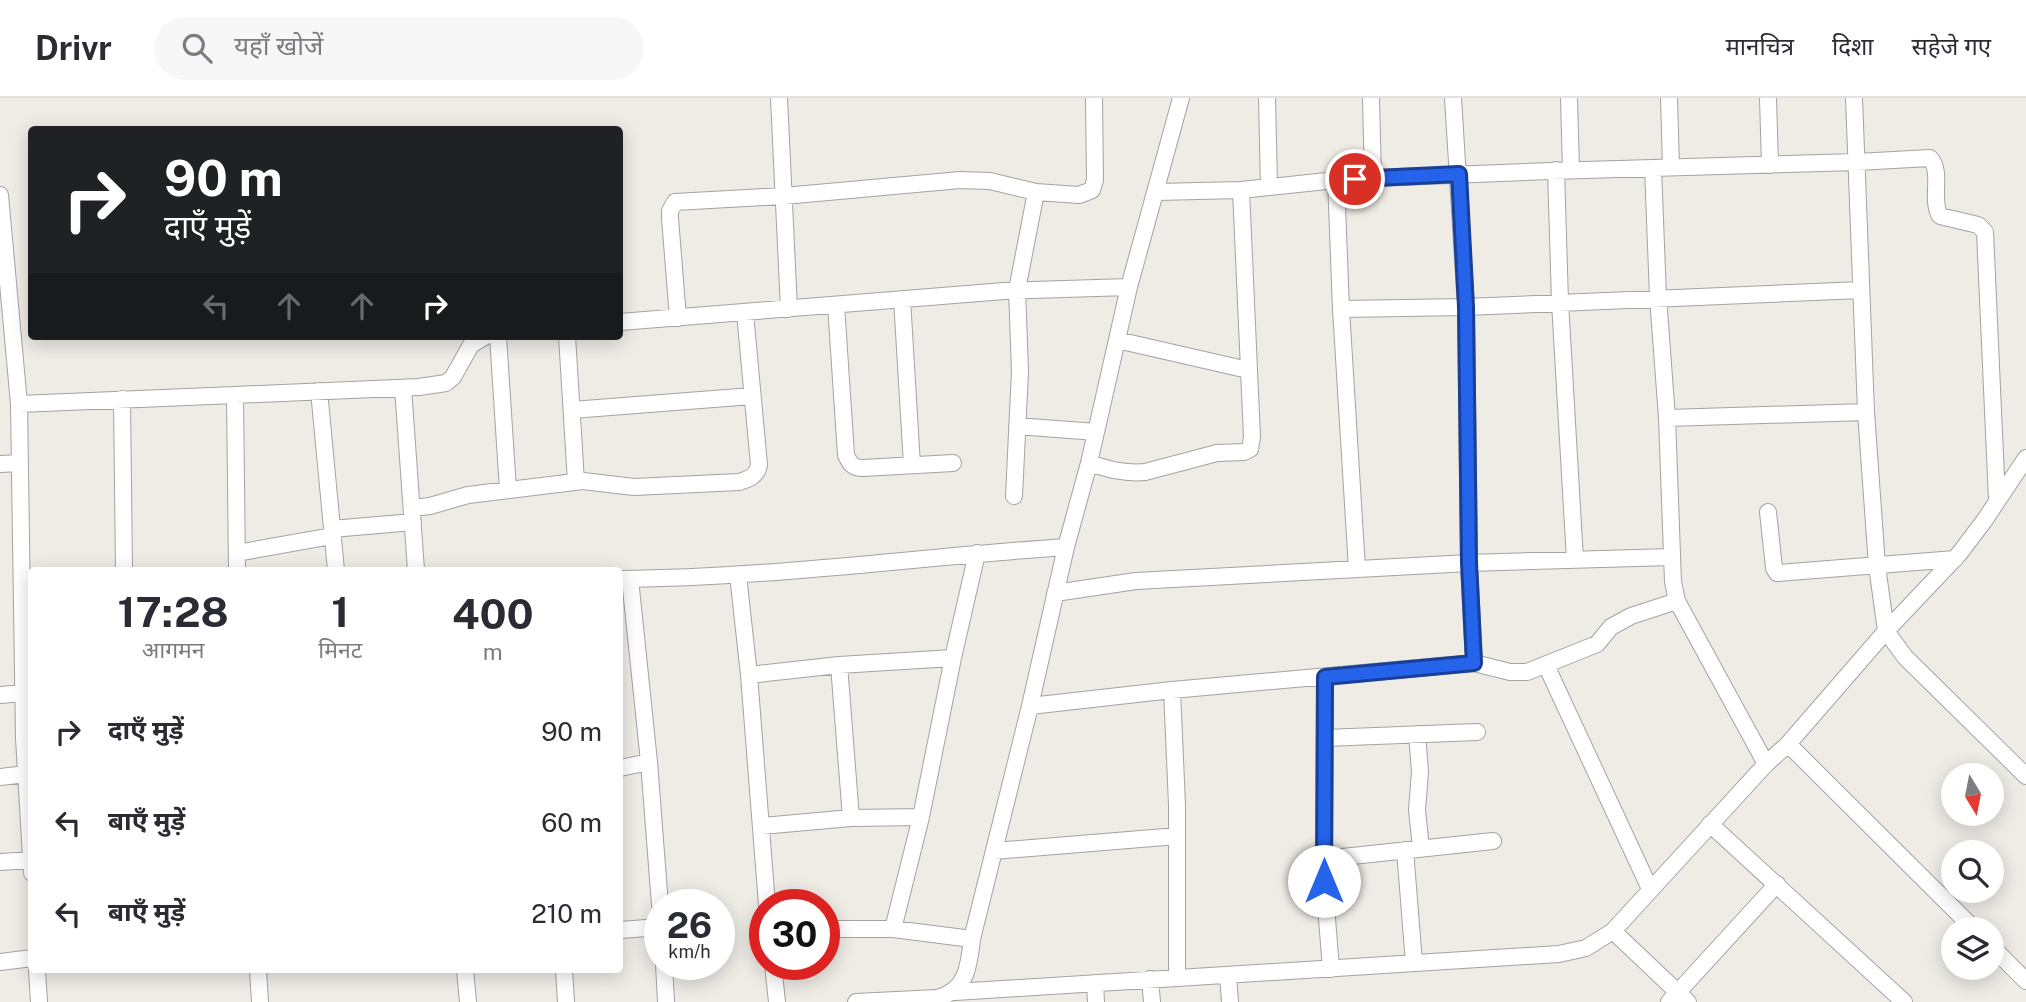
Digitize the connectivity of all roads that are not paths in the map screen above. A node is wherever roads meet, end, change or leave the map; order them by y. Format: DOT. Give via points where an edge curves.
graph roads {
  1 [pos="779,98"];
  2 [pos="1094,98"];
  3 [pos="1181,98"];
  4 [pos="1267,98"];
  5 [pos="1371,98"];
  6 [pos="1453,98"];
  7 [pos="1569,98"];
  8 [pos="1669,98"];
  9 [pos="1768,98"];
  10 [pos="1854,98"];
  11 [pos="1857,162"];
  12 [pos="1770,165"];
  13 [pos="1671,167"];
  14 [pos="1653,168"];
  15 [pos="1564,170"];
  16 [pos="1459,174"];
  17 [pos="1373,178"];
  18 [pos="1336,180"];
  19 [pos="1269,187"];
  20 [pos="1241,190"];
  21 [pos="1036,192"];
  22 [pos="1157,192"];
  23 [pos="0,195"];
  24 [pos="784,196"];
  25 [pos="1129,288"];
  26 [pos="1017,290"];
  27 [pos="1861,290"];
  28 [pos="1658,297"];
  29 [pos="902,299"];
  30 [pos="1560,302"];
  31 [pos="836,305"];
  32 [pos="1466,307"];
  33 [pos="789,309"];
  34 [pos="1341,309"];
  35 [pos="745,313"];
  36 [pos="678,318"];
  37 [pos="623,322"];
  38 [pos="479,340"];
  39 [pos="498,340"];
  40 [pos="567,340"];
  41 [pos="1117,340"];
  42 [pos="1248,370"];
  43 [pos="403,388"];
  44 [pos="0,391"];
  45 [pos="319,391"];
  46 [pos="235,395"];
  47 [pos="752,396"];
  48 [pos="18,397"];
  49 [pos="122,399"];
  50 [pos="572,410"];
  51 [pos="1866,412"];
  52 [pos="1667,418"];
  53 [pos="1017,426"];
  54 [pos="1096,432"];
  55 [pos="2026,458"];
  56 [pos="20,463"];
  57 [pos="953,463"];
  58 [pos="1088,463"];
  59 [pos="0,464"];
  60 [pos="912,465"];
  61 [pos="576,482"];
  62 [pos="508,491"];
  63 [pos="1013,496"];
  64 [pos="1997,501"];
  65 [pos="1768,512"];
  66 [pos="412,515"];
  67 [pos="332,532"];
  68 [pos="1066,547"];
  69 [pos="977,553"];
  70 [pos="237,554"];
  71 [pos="1671,556"];
  72 [pos="1955,559"];
  73 [pos="1575,560"];
  74 [pos="1469,563"];
  75 [pos="1877,566"];
  76 [pos="124,567"];
  77 [pos="237,567"];
  78 [pos="336,567"];
  79 [pos="416,567"];
  80 [pos="1357,569"];
  81 [pos="738,575"];
  82 [pos="625,579"];
  83 [pos="1055,593"];
  84 [pos="1678,601"];
  85 [pos="1886,631"];
  86 [pos="27,635"];
  87 [pos="953,657"];
  88 [pos="1474,663"];
  89 [pos="839,665"];
  90 [pos="1546,665"];
  91 [pos="749,675"];
  92 [pos="1325,677"];
  93 [pos="1172,690"];
  94 [pos="23,693"];
  95 [pos="0,695"];
  96 [pos="1030,706"];
  97 [pos="1477,732"];
  98 [pos="1417,734"];
  99 [pos="28,738"];
  100 [pos="1325,738"];
  101 [pos="1788,744"];
  102 [pos="649,762"];
  103 [pos="1766,764"];
  104 [pos="623,767"];
  105 [pos="26,775"];
  106 [pos="2026,776"];
  107 [pos="0,777"];
  108 [pos="28,809"];
  109 [pos="921,817"];
  110 [pos="851,818"];
  111 [pos="1710,824"];
  112 [pos="761,826"];
  113 [pos="1177,836"];
  114 [pos="1493,841"];
  115 [pos="1413,849"];
  116 [pos="994,850"];
  117 [pos="1324,859"];
  118 [pos="28,860"];
  119 [pos="0,862"];
  120 [pos="1777,884"];
  121 [pos="659,889"];
  122 [pos="766,889"];
  123 [pos="1650,889"];
  124 [pos="1962,917"];
  125 [pos="644,928"];
  126 [pos="840,929"];
  127 [pos="893,929"];
  128 [pos="623,930"];
  129 [pos="1613,931"];
  130 [pos="972,939"];
  131 [pos="28,958"];
  132 [pos="2004,959"];
  133 [pos="0,962"];
  134 [pos="1414,963"];
  135 [pos="1331,969"];
  136 [pos="37,973"];
  137 [pos="258,973"];
  138 [pos="465,973"];
  139 [pos="564,973"];
  140 [pos="1228,975"];
  141 [pos="1177,978"];
  142 [pos="1150,979"];
  143 [pos="665,980"];
  144 [pos="775,980"];
  145 [pos="2026,981"];
  146 [pos="1095,983"];
  147 [pos="955,992"];
  148 [pos="1027,995"];
  149 [pos="1678,999"];
  150 [pos="920,1001"];
  151 [pos="39,1002"];
  152 [pos="260,1002"];
  153 [pos="468,1002"];
  154 [pos="566,1002"];
  155 [pos="666,1002"];
  156 [pos="778,1002"];
  157 [pos="856,1002"];
  158 [pos="1096,1002"];
  159 [pos="1152,1002"];
  160 [pos="1230,1002"];
  161 [pos="1904,1002"];
  1 -- 24 [label="street"];
  2 -- 21 [label="street" via="1092,190 1079,195"];
  3 -- 22 [label="street"];
  4 -- 19 [label="street"];
  5 -- 17 [label="street"];
  6 -- 16 [label="street"];
  7 -- 15 [label="street"];
  8 -- 13 [label="street"];
  9 -- 12 [label="street"];
  10 -- 11 [label="street"];
  11 -- 12 [label="street"];
  11 -- 27 [label="street"];
  11 -- 64 [label="street" via="1930,158 1940,215 1978,225 1984,232"];
  12 -- 13 [label="street"];
  13 -- 14 [label="street"];
  14 -- 15 [label="street"];
  14 -- 28 [label="street"];
  15 -- 16 [label="street"];
  15 -- 30 [label="street"];
  16 -- 17 [label="street"];
  16 -- 32 [label="street"];
  17 -- 18 [label="street"];
  18 -- 19 [label="street"];
  18 -- 34 [label="street"];
  19 -- 20 [label="street"];
  20 -- 22 [label="street"];
  20 -- 42 [label="street"];
  21 -- 24 [label="street" via="990,181 960,180"];
  21 -- 26 [label="street"];
  22 -- 25 [label="street"];
  23 -- 48 [label="street"];
  24 -- 33 [label="street"];
  24 -- 36 [label="street" via="675,202 670,218"];
  25 -- 26 [label="street"];
  25 -- 41 [label="street"];
  26 -- 29 [label="street"];
  26 -- 53 [label="street"];
  27 -- 28 [label="street"];
  27 -- 51 [label="street"];
  28 -- 30 [label="street"];
  28 -- 52 [label="street"];
  29 -- 31 [label="street"];
  29 -- 60 [label="street"];
  30 -- 32 [label="street"];
  30 -- 73 [label="street"];
  31 -- 33 [label="street"];
  31 -- 60 [label="street" via="848,461 856,468"];
  32 -- 34 [label="street"];
  32 -- 74 [label="street"];
  33 -- 35 [label="street"];
  34 -- 80 [label="street"];
  35 -- 36 [label="street"];
  35 -- 47 [label="street"];
  36 -- 37 [label="street"];
  38 -- 43 [label="street" via="471,345 446,383"];
  39 -- 62 [label="street"];
  40 -- 50 [label="street"];
  41 -- 42 [label="street"];
  41 -- 54 [label="street"];
  42 -- 58 [label="street" via="1252,437 1248,451 1217,453 1134,473"];
  43 -- 45 [label="street"];
  43 -- 66 [label="street"];
  44 -- 48 [label="street"];
  45 -- 46 [label="street"];
  45 -- 67 [label="street"];
  46 -- 49 [label="street"];
  46 -- 70 [label="street"];
  47 -- 50 [label="street"];
  47 -- 61 [label="street" via="759,465 749,478 634,487"];
  48 -- 49 [label="street"];
  48 -- 56 [label="street"];
  49 -- 76 [label="street"];
  50 -- 61 [label="street"];
  51 -- 52 [label="street"];
  51 -- 75 [label="street"];
  52 -- 71 [label="street"];
  53 -- 54 [label="street"];
  53 -- 63 [label="street"];
  54 -- 58 [label="street"];
  55 -- 64 [label="street"];
  56 -- 59 [label="street"];
  56 -- 86 [label="street"];
  57 -- 60 [label="street"];
  58 -- 68 [label="street"];
  61 -- 62 [label="street"];
  62 -- 66 [label="street" via="468,495"];
  64 -- 72 [label="street"];
  65 -- 75 [label="street" via="1777,573"];
  66 -- 67 [label="street"];
  66 -- 79 [label="street"];
  67 -- 70 [label="street"];
  67 -- 78 [label="street"];
  68 -- 69 [label="street"];
  68 -- 83 [label="street"];
  69 -- 81 [label="street"];
  69 -- 87 [label="street"];
  70 -- 77 [label="street"];
  71 -- 73 [label="street"];
  71 -- 84 [label="street"];
  72 -- 75 [label="street"];
  72 -- 85 [label="street"];
  73 -- 74 [label="street"];
  74 -- 80 [label="street"];
  74 -- 88 [label="street"];
  75 -- 85 [label="street"];
  80 -- 83 [label="street" via="1136,581"];
  81 -- 82 [label="street"];
  81 -- 91 [label="street"];
  82 -- 102 [label="street"];
  83 -- 96 [label="street"];
  84 -- 90 [label="street" via="1631,616 1611,627 1597,644"];
  84 -- 103 [label="street"];
  85 -- 101 [label="street"];
  85 -- 106 [label="street" via="1905,657"];
  86 -- 94 [label="street"];
  87 -- 89 [label="street"];
  87 -- 109 [label="street"];
  88 -- 90 [label="street" via="1518,673"];
  88 -- 92 [label="street"];
  89 -- 91 [label="street"];
  89 -- 110 [label="street"];
  90 -- 123 [label="street"];
  91 -- 112 [label="street"];
  92 -- 93 [label="street"];
  92 -- 100 [label="street"];
  93 -- 96 [label="street"];
  93 -- 113 [label="street"];
  94 -- 95 [label="street"];
  94 -- 99 [label="street"];
  96 -- 116 [label="street"];
  97 -- 98 [label="street"];
  98 -- 100 [label="street"];
  98 -- 115 [label="street" via="1420,772"];
  99 -- 105 [label="street"];
  100 -- 117 [label="street"];
  101 -- 103 [label="street"];
  101 -- 124 [label="street"];
  102 -- 104 [label="street"];
  102 -- 121 [label="street"];
  103 -- 111 [label="street"];
  105 -- 107 [label="street"];
  105 -- 108 [label="street"];
  109 -- 110 [label="street"];
  109 -- 127 [label="street"];
  110 -- 112 [label="street"];
  111 -- 120 [label="street"];
  111 -- 123 [label="street"];
  112 -- 122 [label="street"];
  113 -- 116 [label="street"];
  113 -- 141 [label="street"];
  114 -- 115 [label="street"];
  115 -- 117 [label="street"];
  115 -- 134 [label="street"];
  116 -- 130 [label="street"];
  117 -- 135 [label="street"];
  118 -- 119 [label="street"];
  120 -- 149 [label="street"];
  120 -- 161 [label="street"];
  123 -- 129 [label="street"];
  125 -- 128 [label="street"];
  126 -- 127 [label="street"];
  127 -- 130 [label="street"];
  129 -- 134 [label="street" via="1586,948 1559,954"];
  129 -- 149 [label="street"];
  130 -- 147 [label="street" via="967,967"];
  131 -- 133 [label="street"];
  132 -- 145 [label="street"];
  134 -- 135 [label="street"];
  135 -- 140 [label="street"];
  136 -- 151 [label="street"];
  137 -- 152 [label="street"];
  138 -- 153 [label="street"];
  139 -- 154 [label="street"];
  140 -- 141 [label="street"];
  140 -- 160 [label="street"];
  141 -- 142 [label="street"];
  142 -- 146 [label="street"];
  142 -- 159 [label="street"];
  143 -- 155 [label="street"];
  144 -- 156 [label="street"];
  146 -- 148 [label="street"];
  146 -- 158 [label="street"];
  147 -- 148 [label="street"];
  147 -- 150 [label="street"];
  150 -- 157 [label="street"];
}
